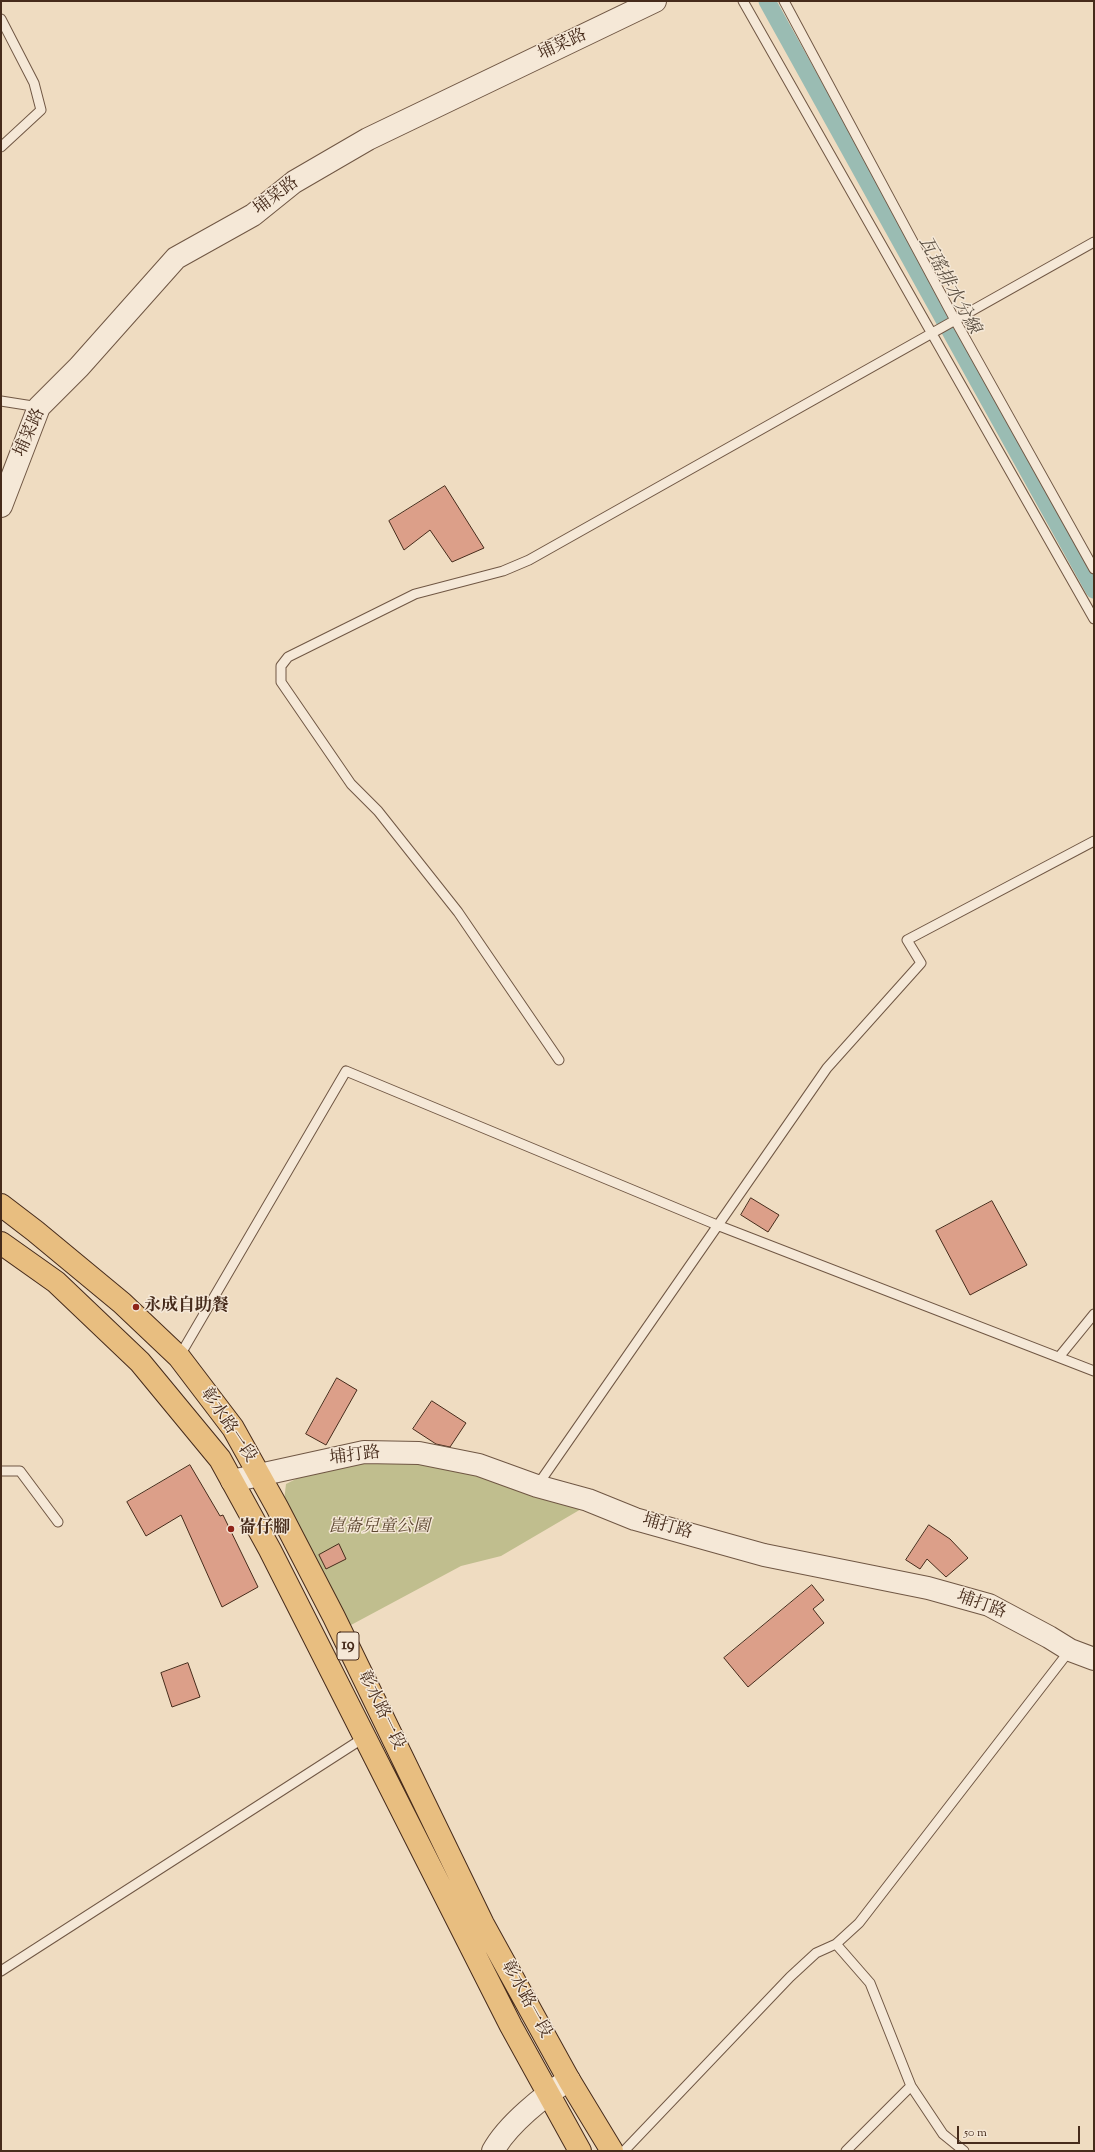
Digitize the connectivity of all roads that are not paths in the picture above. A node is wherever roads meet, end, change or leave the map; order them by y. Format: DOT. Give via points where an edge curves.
graph roads {
  1 [pos="655,1"];
  2 [pos="743,1"];
  3 [pos="784,1"];
  4 [pos="1,19"];
  5 [pos="1,146"];
  6 [pos="1094,242"];
  7 [pos="955,320"];
  8 [pos="931,334"];
  9 [pos="1,401"];
  10 [pos="39,407"];
  11 [pos="1,506"];
  12 [pos="1094,569"];
  13 [pos="1094,619"];
  14 [pos="1094,841"];
  15 [pos="559,1060"];
  16 [pos="1,1205"];
  17 [pos="717,1225"];
  18 [pos="1,1242"];
  19 [pos="104,1288"];
  20 [pos="84,1309"];
  21 [pos="1094,1314"];
  22 [pos="179,1357"];
  23 [pos="1059,1357"];
  24 [pos="1094,1371"];
  25 [pos="1,1471"];
  26 [pos="259,1474"];
  27 [pos="232,1481"];
  28 [pos="537,1486"];
  29 [pos="58,1522"];
  30 [pos="1070,1650"];
  31 [pos="1094,1660"];
  32 [pos="365,1737"];
  33 [pos="836,1944"];
  34 [pos="1,1971"];
  35 [pos="568,2080"];
  36 [pos="911,2086"];
  37 [pos="547,2094"];
  38 [pos="493,2151"];
  39 [pos="580,2151"];
  40 [pos="612,2151"];
  41 [pos="624,2151"];
  42 [pos="846,2151"];
  43 [pos="964,2151"];
  1 -- 10 [label="street, 埔菜路" via="368,139 294,182 253,215 176,258 79,367"];
  2 -- 8 [label="lane"];
  3 -- 7 [label="lane"];
  4 -- 5 [label="lane" via="34,83 41,110"];
  6 -- 7 [label="lane"];
  7 -- 8 [label="lane"];
  7 -- 12 [label="lane"];
  8 -- 13 [label="lane"];
  8 -- 15 [label="lane" via="529,560 503,571 415,594 288,657 281,666 281,682 350,784 378,811 458,912"];
  9 -- 10 [label="lane"];
  10 -- 11 [label="street, 埔菜路"];
  14 -- 17 [label="lane" via="907,940 921,963 827,1068"];
  16 -- 19 [label="main road, 彰水路一段 / 19"];
  17 -- 22 [label="lane" via="346,1071"];
  17 -- 23 [label="lane"];
  17 -- 28 [label="lane"];
  18 -- 20 [label="main road, 彰水路一段 / 19" via="56,1282"];
  19 -- 20 [label="main road"];
  19 -- 22 [label="main road, 彰水路一段 / 19"];
  20 -- 27 [label="main road, 彰水路一段 / 19" via="140,1362 220,1459"];
  21 -- 23 [label="lane"];
  22 -- 26 [label="main road, 彰水路一段 / 19" via="233,1428"];
  23 -- 24 [label="lane"];
  25 -- 29 [label="lane" via="20,1471"];
  26 -- 27 [label="street, 埔打路"];
  26 -- 28 [label="street, 埔打路" via="364,1452 420,1453 479,1465"];
  26 -- 35 [label="main road, 彰水路一段 / 19" via="337,1624 483,1924"];
  27 -- 32 [label="main road, 彰水路一段 / 19"];
  28 -- 30 [label="street, 埔打路" via="588,1500 635,1519 764,1555 928,1588 989,1605"];
  30 -- 31 [label="street, 埔打路"];
  30 -- 33 [label="lane" via="859,1923"];
  32 -- 34 [label="lane"];
  32 -- 37 [label="main road, 彰水路一段 / 19"];
  33 -- 36 [label="lane" via="870,1982"];
  33 -- 41 [label="lane" via="816,1953 790,1977"];
  35 -- 37 [label="street"];
  35 -- 40 [label="main road, 彰水路一段 / 19"];
  36 -- 42 [label="lane"];
  36 -- 43 [label="lane" via="943,2134"];
  37 -- 38 [label="street" via="499,2141"];
  37 -- 39 [label="main road, 彰水路一段 / 19"];
}
